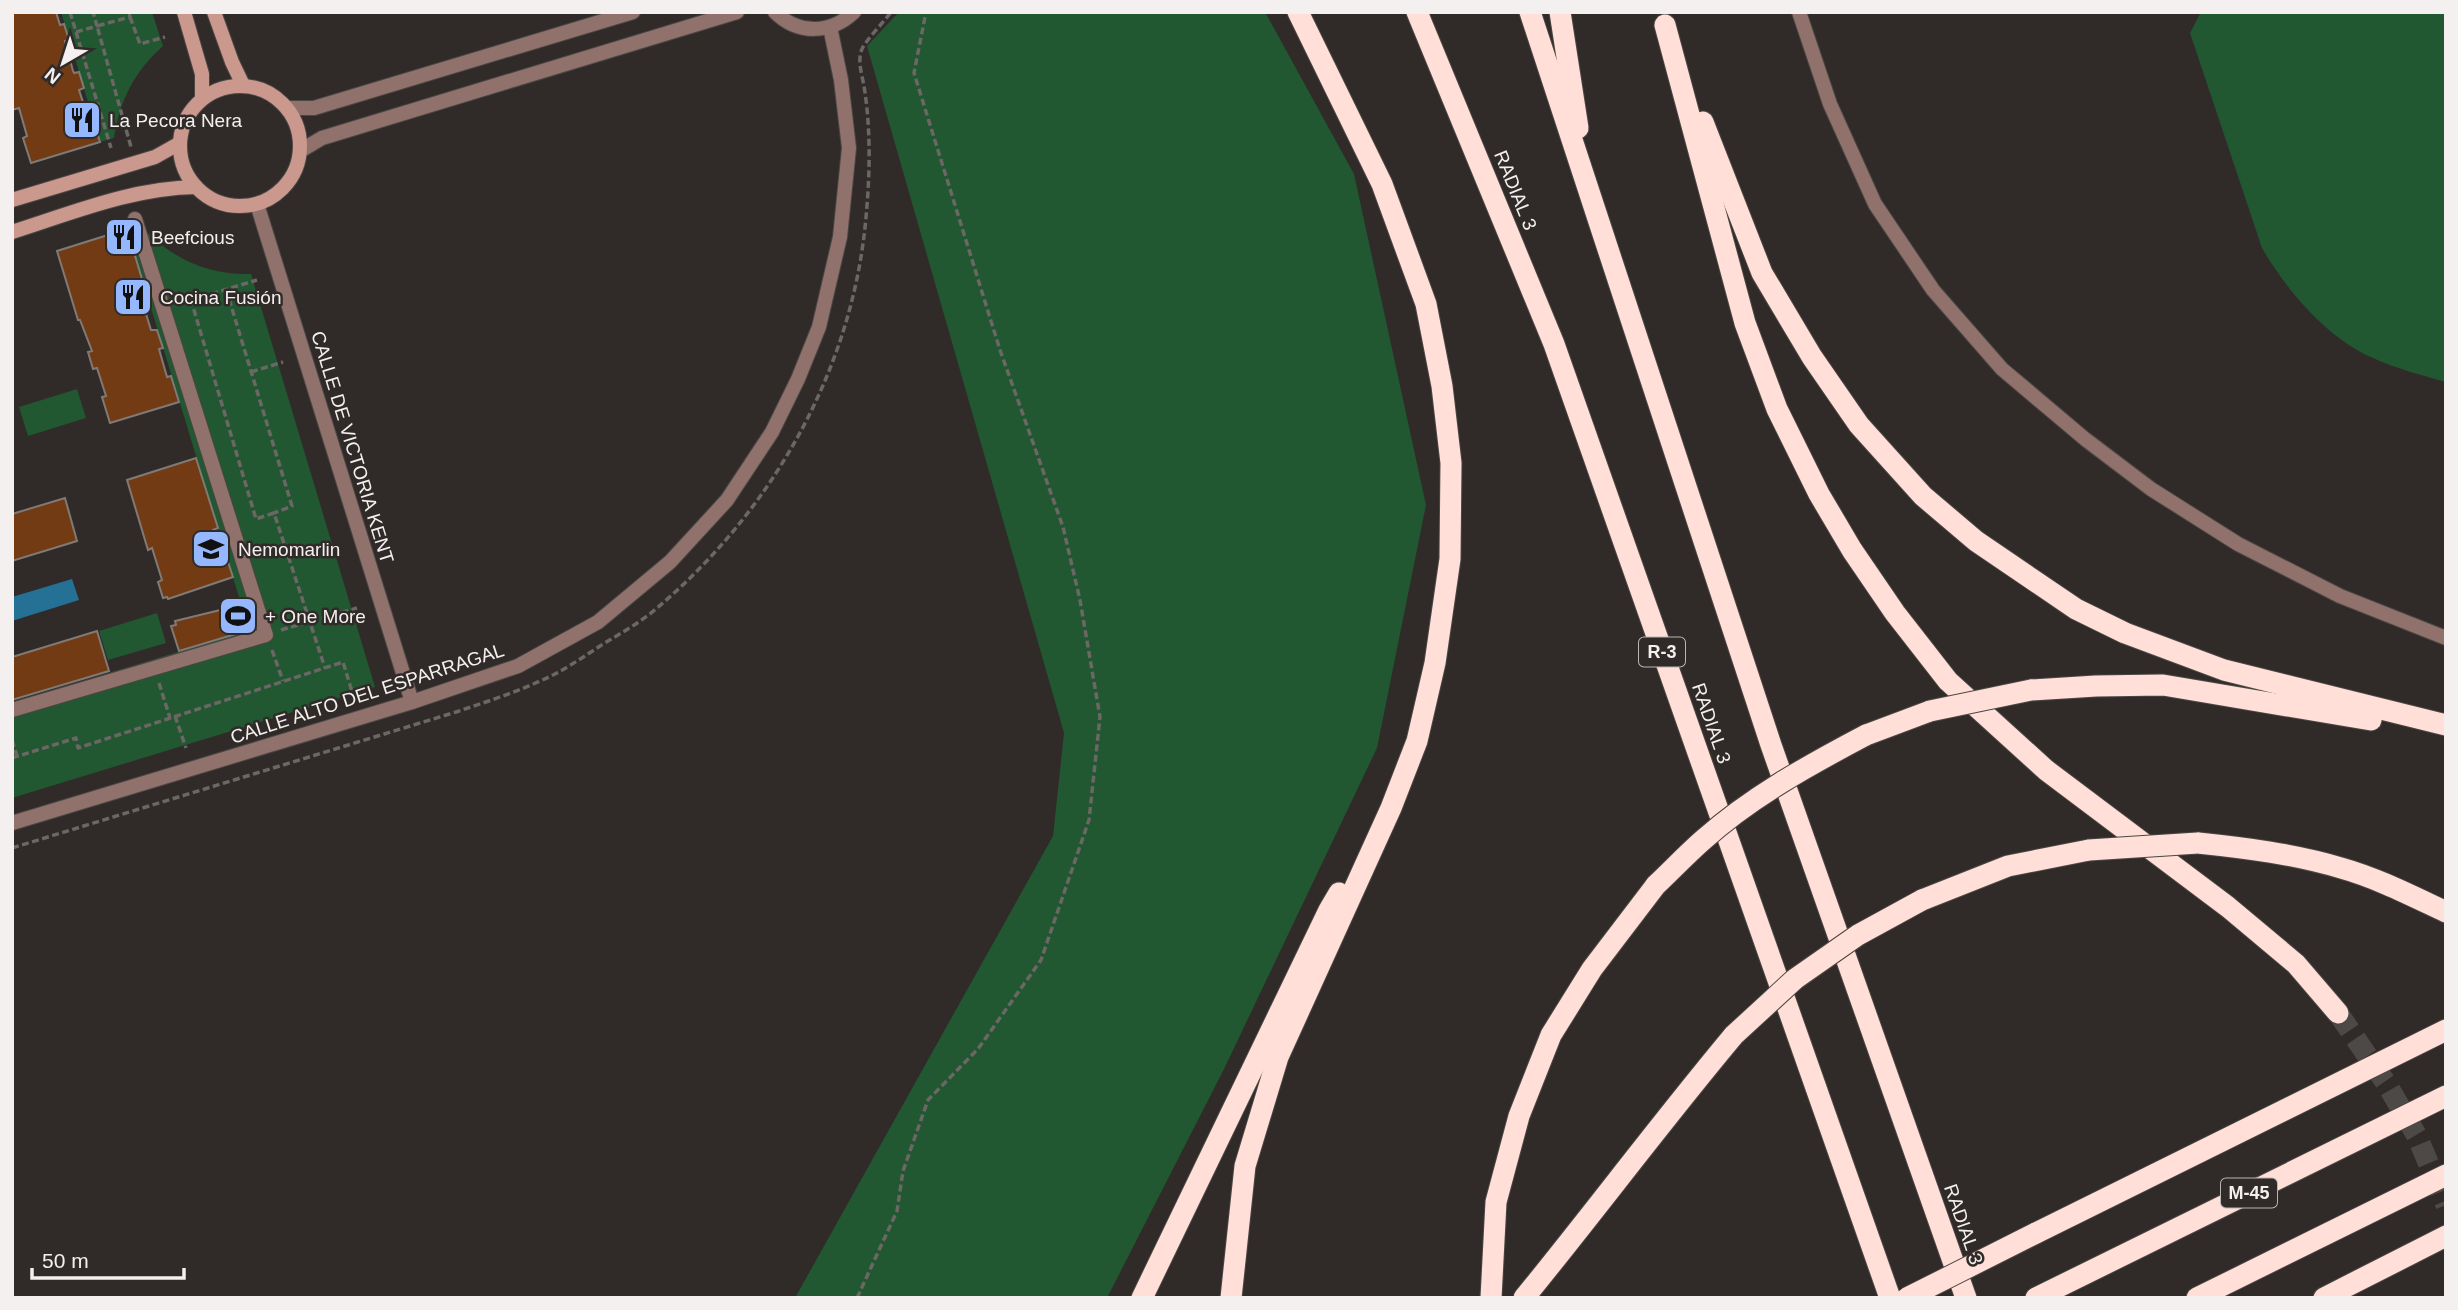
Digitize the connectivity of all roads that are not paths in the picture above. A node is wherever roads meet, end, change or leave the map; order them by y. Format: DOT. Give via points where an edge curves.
graph roads {
  1 [pos="184,12"];
  2 [pos="214,12"];
  3 [pos="633,12"];
  4 [pos="737,12"];
  5 [pos="775,12"];
  6 [pos="854,12"];
  7 [pos="1298,12"];
  8 [pos="1417,12"];
  9 [pos="1530,12"];
  10 [pos="1560,12"];
  11 [pos="1799,12"];
  12 [pos="1663,18"];
  13 [pos="830,27"];
  14 [pos="243,85"];
  15 [pos="202,98"];
  16 [pos="288,108"];
  17 [pos="180,143"];
  18 [pos="300,151"];
  19 [pos="196,187"];
  20 [pos="1587,193"];
  21 [pos="12,200"];
  22 [pos="257,204"];
  23 [pos="135,219"];
  24 [pos="12,232"];
  25 [pos="2446,638"];
  26 [pos="411,702"];
  27 [pos="12,710"];
  28 [pos="2446,725"];
  29 [pos="2446,733"];
  30 [pos="1391,808"];
  31 [pos="12,823"];
  32 [pos="2446,912"];
  33 [pos="2338,1013"];
  34 [pos="2446,1030"];
  35 [pos="2446,1096"];
  36 [pos="2446,1175"];
  37 [pos="2446,1236"];
  38 [pos="2044,1294"];
  39 [pos="1142,1298"];
  40 [pos="1231,1298"];
  41 [pos="1491,1298"];
  42 [pos="1524,1298"];
  43 [pos="1890,1298"];
  44 [pos="1907,1298"];
  45 [pos="1966,1298"];
  46 [pos="2197,1298"];
  47 [pos="2324,1298"];
  1 -- 15 [label="main road" via="202,74"];
  2 -- 14 [label="main road"];
  3 -- 16 [label="street" via="314,108"];
  4 -- 18 [label="street" via="322,138"];
  5 -- 13 [label="street" via="797,27"];
  6 -- 13 [label="street"];
  7 -- 30 [label="highway" via="1382,184 1426,303 1451,463 1450,559 1435,663 1416,741"];
  8 -- 43 [label="highway, RADIAL 3 / R-3" via="1554,344"];
  9 -- 20 [label="highway, RADIAL 3"];
  10 -- 20 [label="highway"];
  11 -- 25 [label="street" via="1830,104 1875,204 1933,290 2001,369 2151,489 2238,544 2340,596"];
  12 -- 28 [label="highway" via="1762,273 1859,425 1923,496 2025,575 2076,609 2125,633 2224,670"];
  12 -- 33 [label="highway" via="1745,323 1772,396 1852,550 1948,681 2046,770 2296,964"];
  13 -- 26 [label="street, CALLE ALTO DEL ESPARRAGAL" via="849,148 840,237 819,327 772,432 727,500 670,562 598,622 518,666"];
  14 -- 15 [label="main road" via="215,90"];
  14 -- 16 [label="main road" via="268,92"];
  15 -- 17 [label="main road" via="186,118"];
  16 -- 18 [label="main road" via="298,128"];
  17 -- 19 [label="main road" via="186,174"];
  17 -- 21 [label="main road" via="155,157"];
  18 -- 22 [label="main road" via="287,184"];
  19 -- 22 [label="main road" via="224,204"];
  19 -- 24 [label="main road" via="126,196"];
  20 -- 45 [label="highway, RADIAL 3" via="1771,745"];
  22 -- 26 [label="street, CALLE DE VICTORIA KENT"];
  23 -- 27 [label="street" via="266,635"];
  26 -- 31 [label="street, CALLE ALTO DEL ESPARRAGAL"];
  29 -- 41 [label="highway, bridge" via="2163,685 2096,685 2031,690 1930,711 1866,735 1810,765 1754,800 1656,885 1592,969 1551,1035 1519,1116 1496,1202"];
  30 -- 39 [label="highway" via="1329,910"];
  30 -- 40 [label="highway" via="1278,1057 1245,1166"];
  32 -- 42 [label="highway, bridge" via="2342,868 2266,850 2197,844 2089,850 2008,866 1922,900 1858,935 1796,979 1734,1034"];
  34 -- 44 [label="highway, bridge"];
  35 -- 38 [label="highway, M-45"];
  36 -- 46 [label="highway"];
  37 -- 47 [label="highway"];
}
